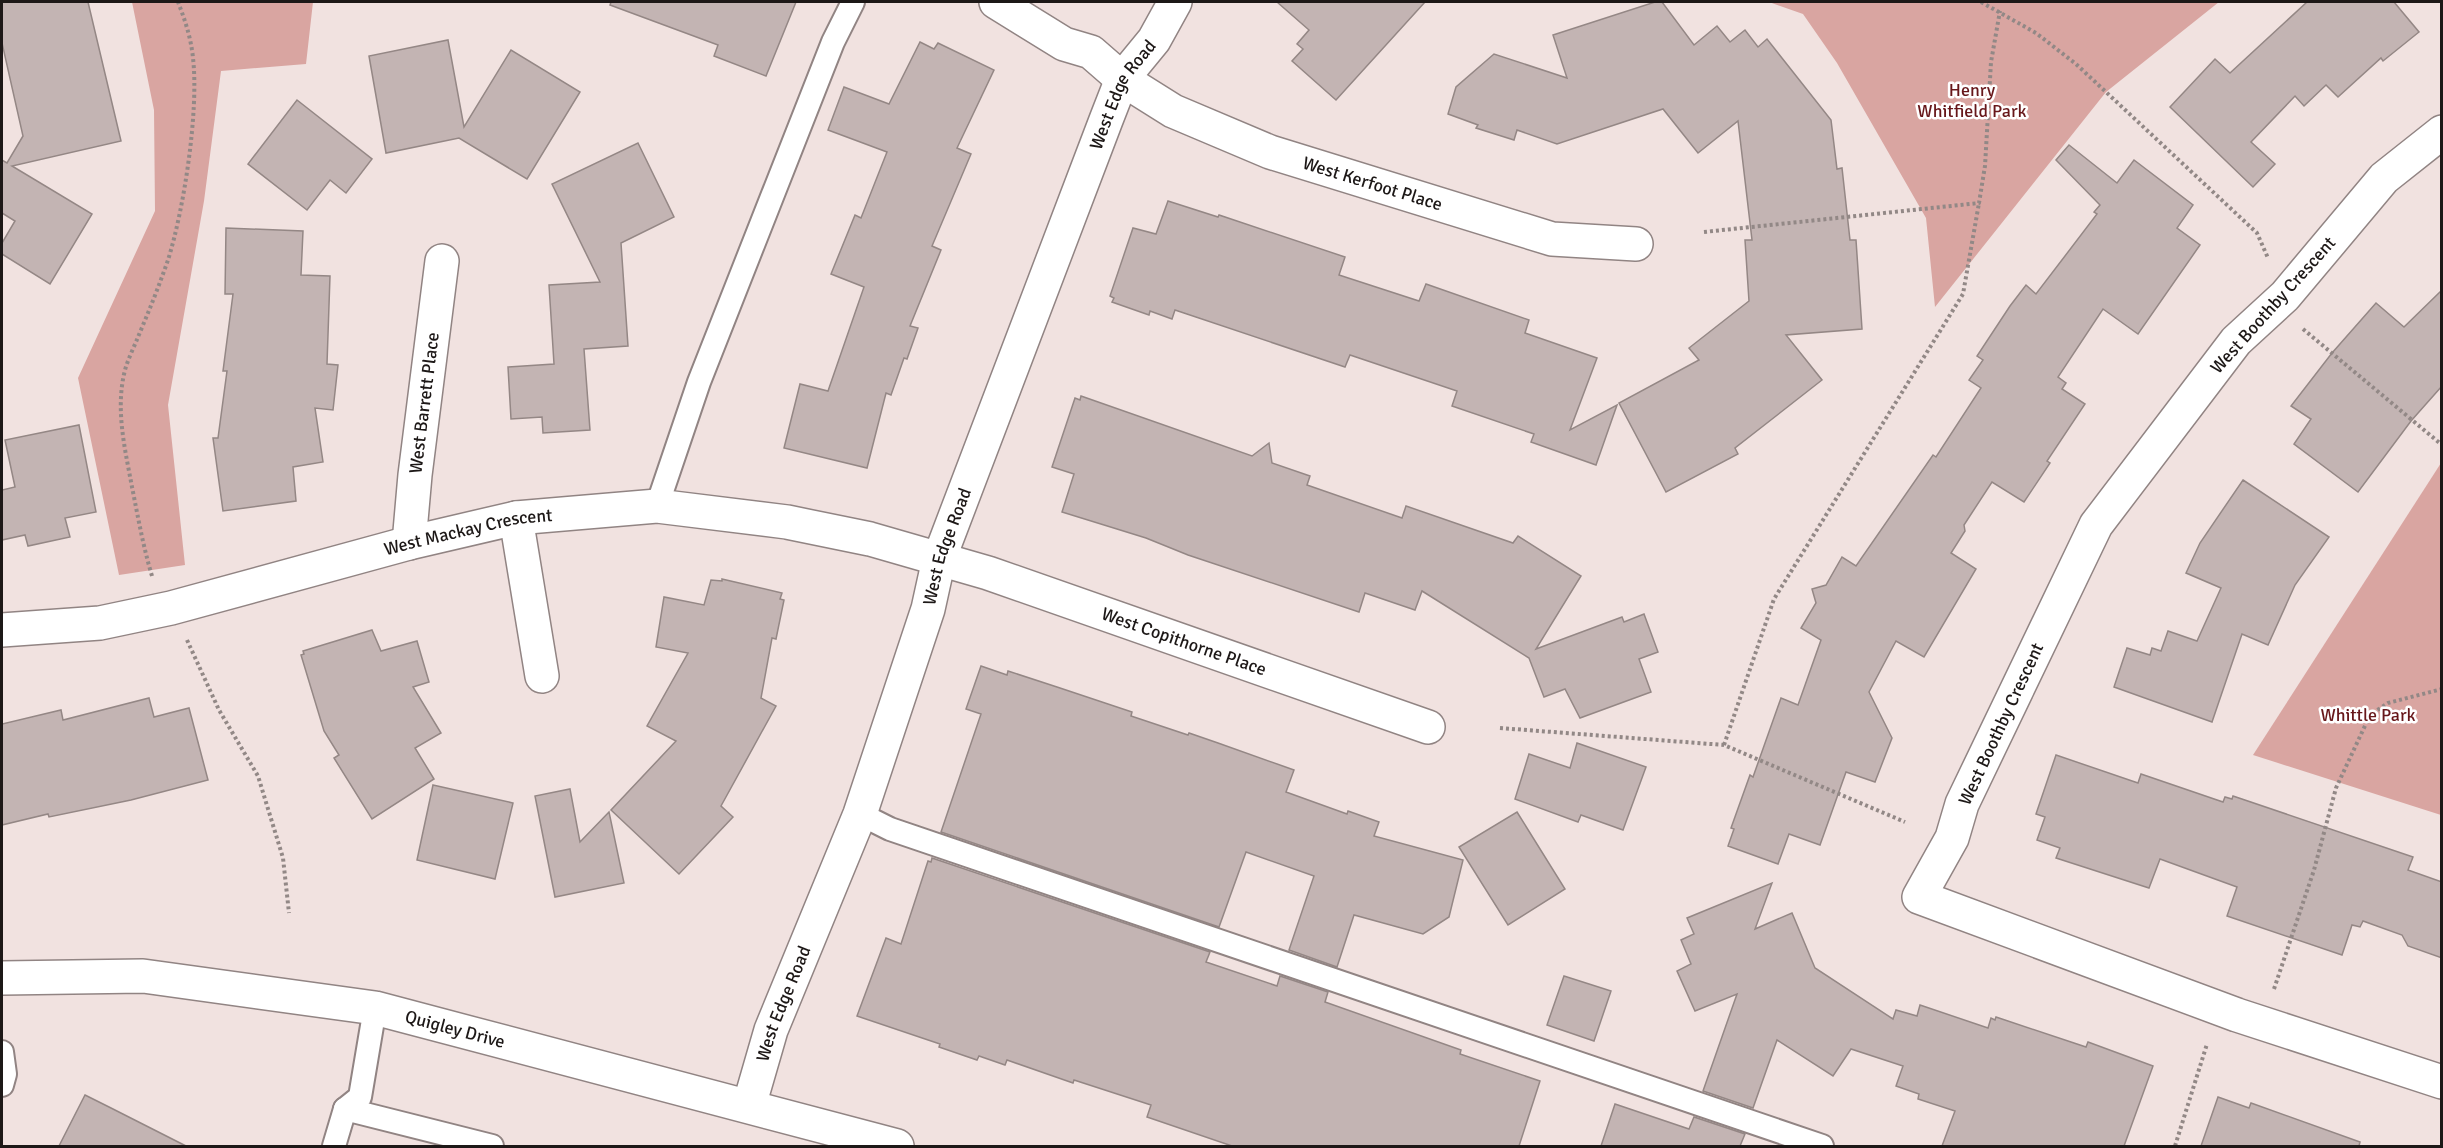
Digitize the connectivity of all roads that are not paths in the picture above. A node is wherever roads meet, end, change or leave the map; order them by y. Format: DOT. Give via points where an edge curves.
graph roads {
  1 [pos="853,2"];
  2 [pos="996,2"];
  3 [pos="1174,2"];
  4 [pos="1122,79"];
  5 [pos="2442,132"];
  6 [pos="1636,244"];
  7 [pos="442,261"];
  8 [pos="657,506"];
  9 [pos="516,518"];
  10 [pos="409,543"];
  11 [pos="939,559"];
  12 [pos="2,630"];
  13 [pos="542,676"];
  14 [pos="1428,727"];
  15 [pos="861,814"];
  16 [pos="2,978"];
  17 [pos="375,1008"];
  18 [pos="2,1052"];
  19 [pos="2442,1082"];
  20 [pos="2,1085"];
  21 [pos="749,1106"];
  22 [pos="345,1109"];
  23 [pos="334,1146"];
  24 [pos="492,1146"];
  25 [pos="897,1146"];
  26 [pos="1822,1146"];
  1 -- 8 [label="lane" via="833,42 699,382"];
  2 -- 4 [label="street" via="1064,44 1091,52"];
  3 -- 4 [label="street, West Edge Road" via="1154,40"];
  4 -- 6 [label="street, West Kerfoot Place" via="1173,111 1270,152 1552,239"];
  4 -- 11 [label="street, West Edge Road"];
  5 -- 19 [label="street, West Boothby Crescent" via="2384,178 2285,296 2236,341 2096,525 1962,804 1952,838 1919,897 2237,1015"];
  7 -- 10 [label="street, West Barrett Place"];
  8 -- 9 [label="street, West Mackay Crescent"];
  8 -- 11 [label="street, West Mackay Crescent" via="787,522 870,539"];
  9 -- 10 [label="street, West Mackay Crescent"];
  9 -- 13 [label="street"];
  10 -- 12 [label="street, West Mackay Crescent" via="171,608 112,620"];
  11 -- 14 [label="street, West Copithorne Place"];
  11 -- 15 [label="street, West Edge Road" via="928,609"];
  15 -- 21 [label="street, West Edge Road" via="771,1030"];
  15 -- 26 [label="lane" via="890,830"];
  16 -- 17 [label="street, Quigley Drive" via="143,976"];
  17 -- 21 [label="street, Quigley Drive"];
  17 -- 22 [label="lane" via="360,1097"];
  18 -- 20 [label="lane"];
  21 -- 25 [label="street, Quigley Drive"];
  22 -- 23 [label="lane"];
  22 -- 24 [label="lane"];
}
